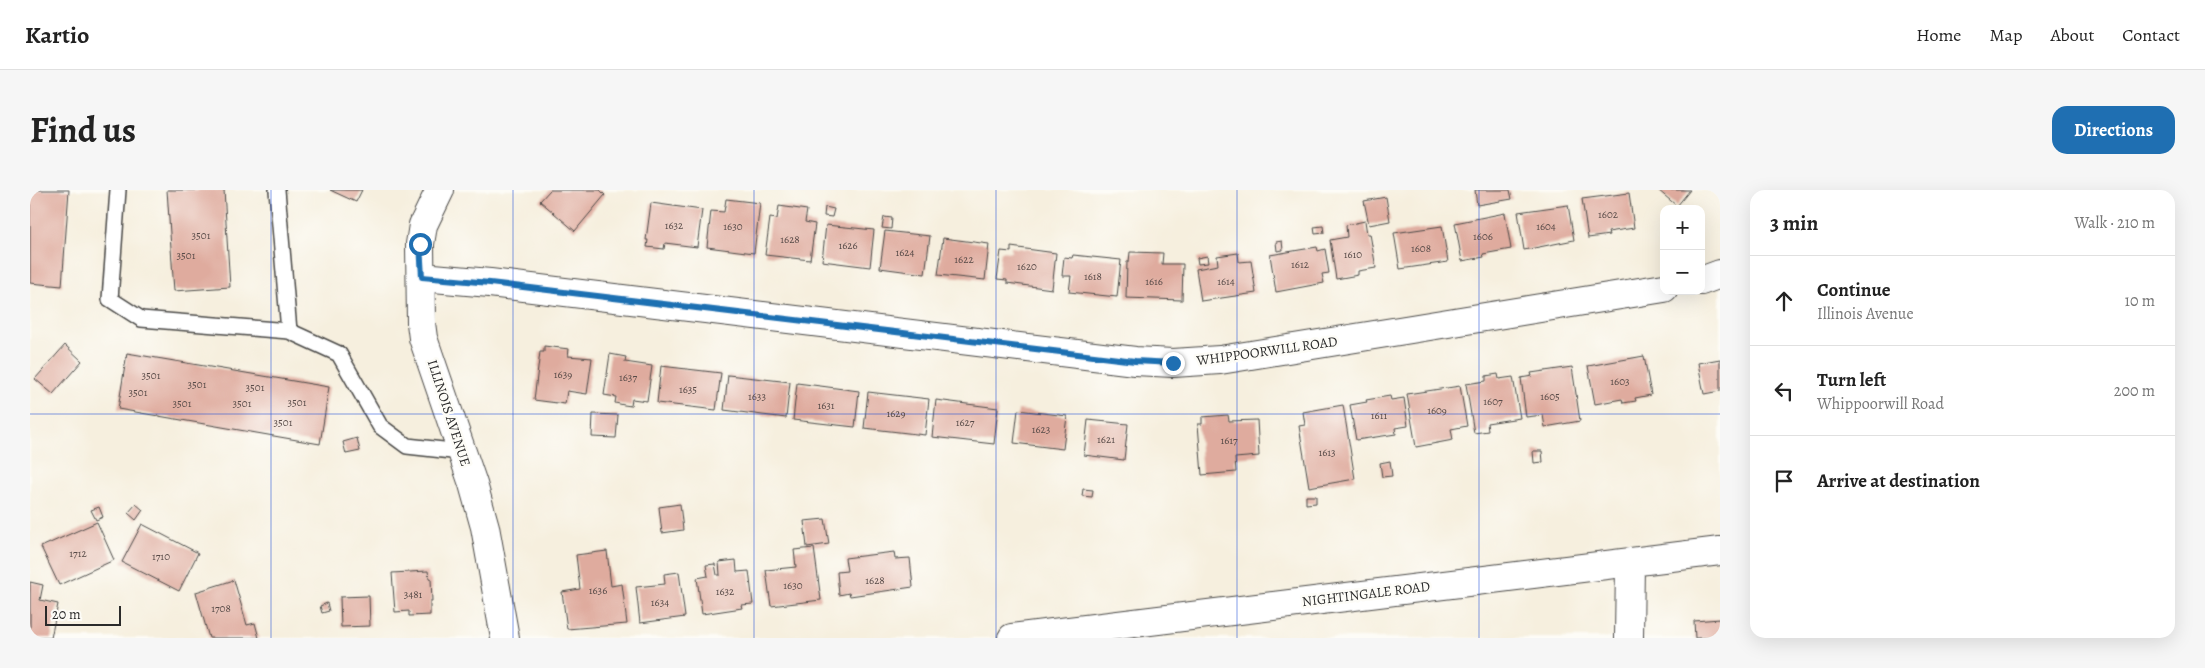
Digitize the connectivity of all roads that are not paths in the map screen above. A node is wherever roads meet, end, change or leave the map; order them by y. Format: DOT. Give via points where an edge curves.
graph roads {
  1 [pos="118,190"];
  2 [pos="277,190"];
  3 [pos="440,190"];
  4 [pos="1720,274"];
  5 [pos="422,277"];
  6 [pos="1705,280"];
  7 [pos="1660,289"];
  8 [pos="289,331"];
  9 [pos="461,452"];
  10 [pos="1720,551"];
  11 [pos="1630,562"];
  12 [pos="505,638"];
  13 [pos="1012,638"];
  14 [pos="1629,638"];
  1 -- 8 [label="lane" via="110,299 141,319"];
  2 -- 8 [label="lane"];
  3 -- 5 [label="street, ILLINOIS AVENUE" via="423,225 420,244"];
  4 -- 6 [label="street"];
  5 -- 7 [label="street, WHIPPOORWILL ROAD" via="1173,363 1220,360"];
  5 -- 9 [label="street, ILLINOIS AVENUE" via="423,338"];
  8 -- 9 [label="lane" via="339,354 380,426 407,446"];
  9 -- 12 [label="street, ILLINOIS AVENUE" via="485,526"];
  10 -- 11 [label="street, NIGHTINGALE ROAD"];
  11 -- 13 [label="street, NIGHTINGALE ROAD"];
  11 -- 14 [label="street"];
}
